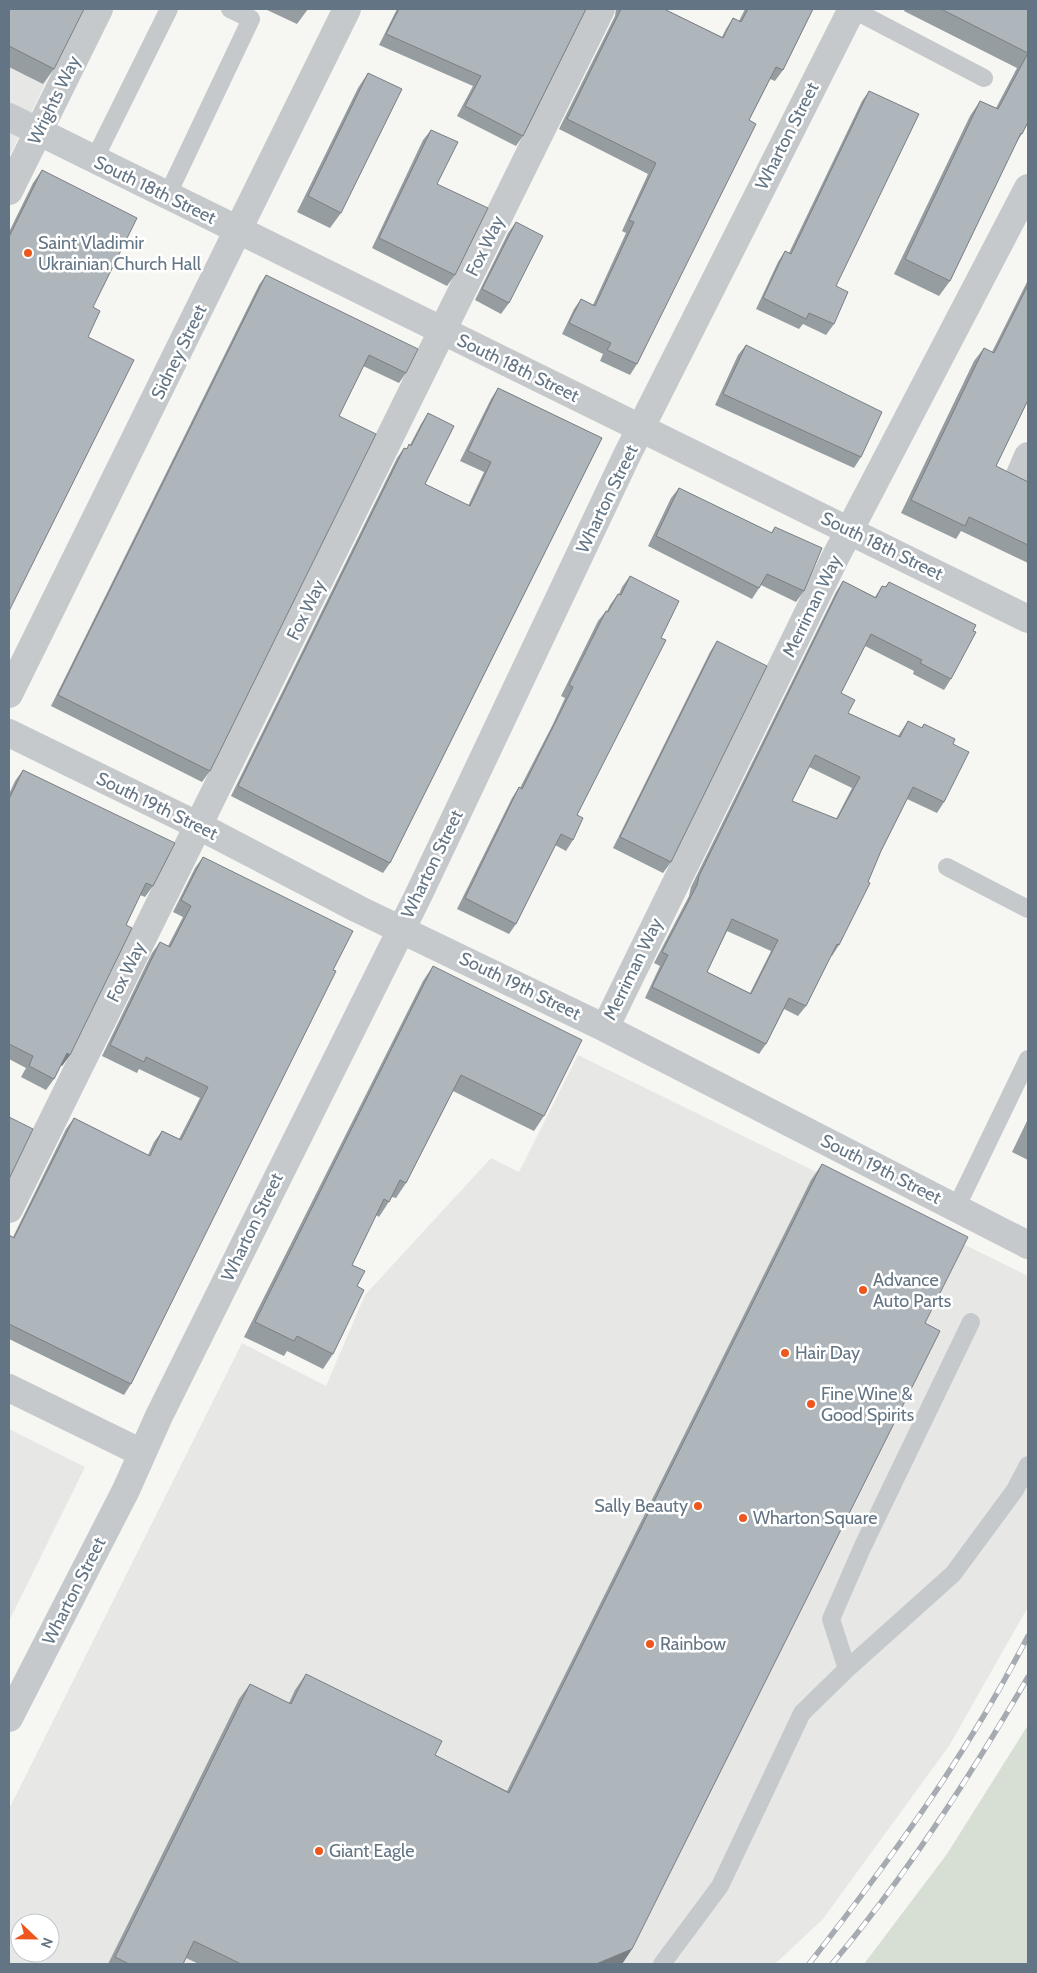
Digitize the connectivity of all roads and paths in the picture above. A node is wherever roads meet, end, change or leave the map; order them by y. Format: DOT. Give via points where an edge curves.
graph roads {
  1 [pos="99,9"];
  2 [pos="169,9"];
  3 [pos="230,9"];
  4 [pos="347,9"];
  5 [pos="601,9"];
  6 [pos="852,9"];
  7 [pos="984,78"];
  8 [pos="9,117"];
  9 [pos="38,132"];
  10 [pos="94,160"];
  11 [pos="1028,188"];
  12 [pos="9,191"];
  13 [pos="167,196"];
  14 [pos="238,231"];
  15 [pos="444,332"];
  16 [pos="641,428"];
  17 [pos="1028,456"];
  18 [pos="1028,481"];
  19 [pos="850,530"];
  20 [pos="1028,619"];
  21 [pos="9,694"];
  22 [pos="9,732"];
  23 [pos="199,826"];
  24 [pos="947,866"];
  25 [pos="1028,909"];
  26 [pos="400,929"];
  27 [pos="605,1028"];
  28 [pos="1028,1059"];
  29 [pos="956,1208"];
  30 [pos="9,1209"];
  31 [pos="1028,1245"];
  32 [pos="971,1322"];
  33 [pos="9,1388"];
  34 [pos="142,1453"];
  35 [pos="1028,1465"];
  36 [pos="847,1669"];
  37 [pos="9,1718"];
  38 [pos="662,1964"];
  1 -- 9 [label="street, Wrights Way"];
  2 -- 10 [label="lane"];
  3 -- 13 [label="lane" via="251,19"];
  4 -- 14 [label="street, Sidney Street"];
  5 -- 15 [label="street, Fox Way"];
  6 -- 7 [label="lane"];
  6 -- 16 [label="street, Wharton Street"];
  8 -- 9 [label="street, South 18th Street"];
  9 -- 10 [label="street, South 18th Street"];
  9 -- 12 [label="street, Wrights Way"];
  10 -- 13 [label="street, South 18th Street"];
  11 -- 19 [label="street, Merriman Way"];
  13 -- 14 [label="street, South 18th Street"];
  14 -- 15 [label="street, South 18th Street"];
  14 -- 21 [label="street, Sidney Street"];
  15 -- 16 [label="street, South 18th Street"];
  15 -- 23 [label="street, Fox Way"];
  16 -- 19 [label="street, South 18th Street"];
  16 -- 26 [label="street, Wharton Street"];
  17 -- 18 [label="street" via="1019,477"];
  19 -- 20 [label="street, South 18th Street"];
  19 -- 27 [label="street, Merriman Way"];
  22 -- 23 [label="street, South 19th Street"];
  23 -- 26 [label="street, South 19th Street"];
  23 -- 30 [label="street, Fox Way"];
  24 -- 25 [label="lane"];
  26 -- 27 [label="street, South 19th Street"];
  26 -- 34 [label="street, Wharton Street"];
  27 -- 29 [label="street, South 19th Street"];
  28 -- 29 [label="lane"];
  29 -- 31 [label="street, South 19th Street"];
  32 -- 36 [label="lane" via="831,1619"];
  33 -- 34 [label="street"];
  34 -- 37 [label="street, Wharton Street"];
  35 -- 36 [label="lane" via="1015,1490 953,1574"];
  36 -- 38 [label="lane" via="802,1713 720,1886"];
}
